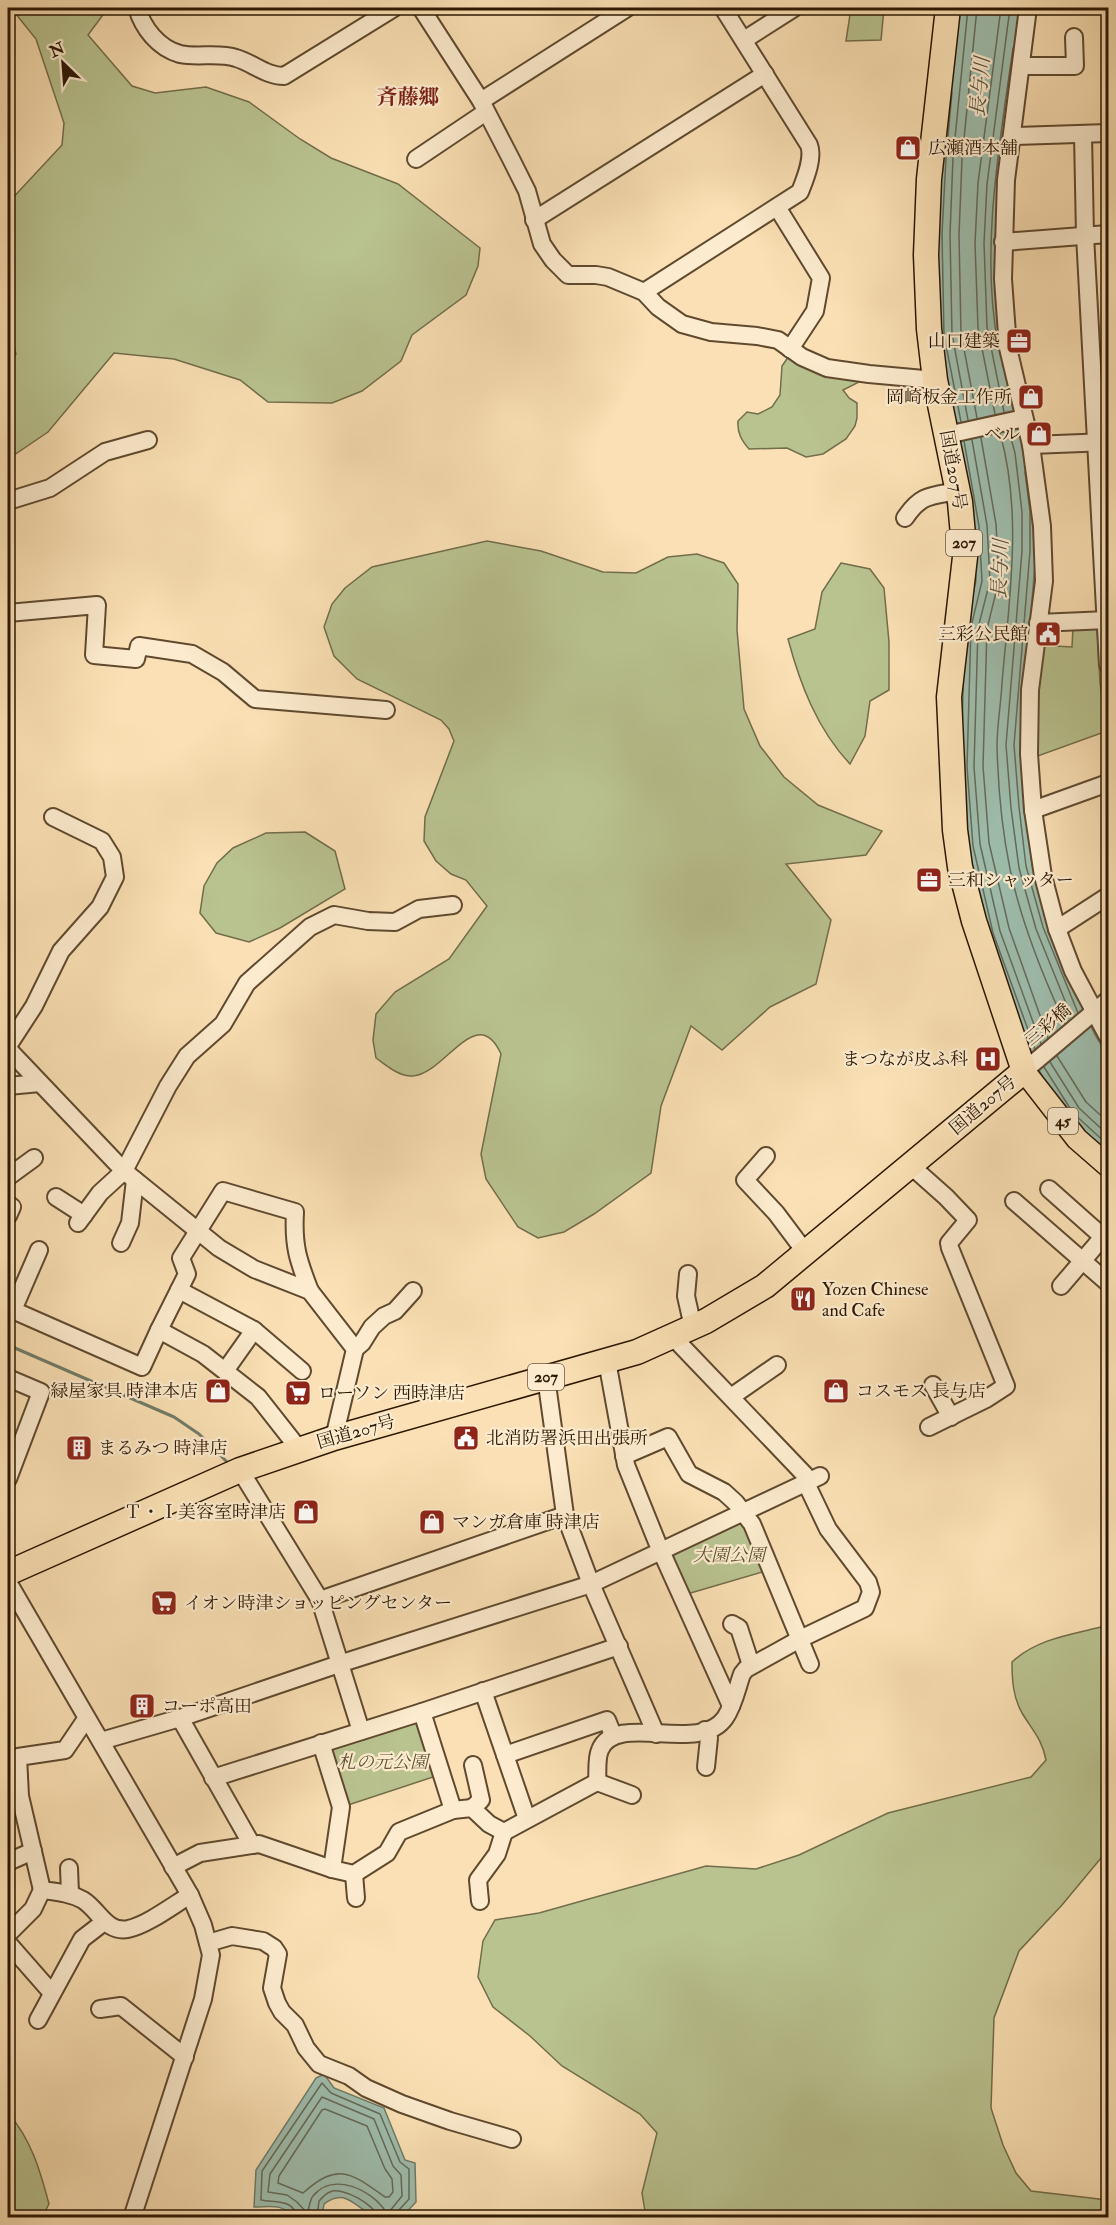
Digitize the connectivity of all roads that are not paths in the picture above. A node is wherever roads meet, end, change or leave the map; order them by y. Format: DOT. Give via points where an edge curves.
graph roads {
  1 [pos="394,8"];
  2 [pos="421,8"];
  3 [pos="627,8"];
  4 [pos="723,8"];
  5 [pos="794,8"];
  6 [pos="948,8"];
  7 [pos="1028,8"];
  8 [pos="144,11"];
  9 [pos="1074,37"];
  10 [pos="744,40"];
  11 [pos="1021,66"];
  12 [pos="765,74"];
  13 [pos="483,106"];
  14 [pos="1108,132"];
  15 [pos="1083,135"];
  16 [pos="1013,136"];
  17 [pos="416,159"];
  18 [pos="777,207"];
  19 [pos="534,220"];
  20 [pos="1108,234"];
  21 [pos="1085,235"];
  22 [pos="1003,242"];
  23 [pos="644,292"];
  24 [pos="790,349"];
  25 [pos="935,380"];
  26 [pos="1022,418"];
  27 [pos="950,434"];
  28 [pos="148,440"];
  29 [pos="1102,442"];
  30 [pos="1031,445"];
  31 [pos="958,491"];
  32 [pos="8,501"];
  33 [pos="905,518"];
  34 [pos="8,613"];
  35 [pos="1107,620"];
  36 [pos="1038,623"];
  37 [pos="1108,665"];
  38 [pos="386,710"];
  39 [pos="1108,783"];
  40 [pos="1033,810"];
  41 [pos="53,817"];
  42 [pos="1108,897"];
  43 [pos="453,905"];
  44 [pos="1057,929"];
  45 [pos="1108,1000"];
  46 [pos="1093,1014"];
  47 [pos="1108,1037"];
  48 [pos="8,1047"];
  49 [pos="1027,1068"];
  50 [pos="40,1083"];
  51 [pos="8,1086"];
  52 [pos="766,1156"];
  53 [pos="34,1158"];
  54 [pos="910,1165"];
  55 [pos="1108,1166"];
  56 [pos="129,1176"];
  57 [pos="8,1177"];
  58 [pos="1049,1190"];
  59 [pos="56,1197"];
  60 [pos="1014,1202"];
  61 [pos="8,1204"];
  62 [pos="8,1216"];
  63 [pos="196,1230"];
  64 [pos="1106,1234"];
  65 [pos="122,1243"];
  66 [pos="39,1250"];
  67 [pos="806,1253"];
  68 [pos="1083,1261"];
  69 [pos="688,1274"];
  70 [pos="1108,1283"];
  71 [pos="1061,1286"];
  72 [pos="179,1290"];
  73 [pos="310,1291"];
  74 [pos="412,1291"];
  75 [pos="10,1309"];
  76 [pos="159,1330"];
  77 [pos="254,1330"];
  78 [pos="683,1332"];
  79 [pos="355,1349"];
  80 [pos="607,1361"];
  81 [pos="777,1365"];
  82 [pos="225,1371"];
  83 [pos="302,1371"];
  84 [pos="546,1377"];
  85 [pos="8,1378"];
  86 [pos="933,1385"];
  87 [pos="730,1397"];
  88 [pos="951,1417"];
  89 [pos="929,1427"];
  90 [pos="334,1438"];
  91 [pos="299,1449"];
  92 [pos="624,1456"];
  93 [pos="240,1470"];
  94 [pos="8,1479"];
  95 [pos="813,1480"];
  96 [pos="743,1513"];
  97 [pos="565,1515"];
  98 [pos="662,1552"];
  99 [pos="8,1573"];
  100 [pos="8,1582"];
  101 [pos="591,1584"];
  102 [pos="320,1600"];
  103 [pos="732,1624"];
  104 [pos="800,1639"];
  105 [pos="619,1646"];
  106 [pos="339,1664"];
  107 [pos="810,1664"];
  108 [pos="751,1665"];
  109 [pos="483,1691"];
  110 [pos="731,1706"];
  111 [pos="422,1712"];
  112 [pos="180,1718"];
  113 [pos="86,1719"];
  114 [pos="705,1730"];
  115 [pos="361,1731"];
  116 [pos="656,1734"];
  117 [pos="613,1735"];
  118 [pos="101,1741"];
  119 [pos="321,1743"];
  120 [pos="13,1755"];
  121 [pos="505,1755"];
  122 [pos="473,1765"];
  123 [pos="706,1767"];
  124 [pos="213,1778"];
  125 [pos="597,1782"];
  126 [pos="632,1795"];
  127 [pos="472,1808"];
  128 [pos="453,1810"];
  129 [pos="527,1819"];
  130 [pos="504,1832"];
  131 [pos="252,1845"];
  132 [pos="33,1851"];
  133 [pos="8,1862"];
  134 [pos="173,1867"];
  135 [pos="69,1868"];
  136 [pos="332,1869"];
  137 [pos="354,1874"];
  138 [pos="42,1890"];
  139 [pos="70,1894"];
  140 [pos="190,1895"];
  141 [pos="356,1898"];
  142 [pos="480,1901"];
  143 [pos="104,1922"];
  144 [pos="8,1934"];
  145 [pos="8,1943"];
  146 [pos="208,1943"];
  147 [pos="51,1992"];
  148 [pos="99,2009"];
  149 [pos="38,2020"];
  150 [pos="185,2057"];
  151 [pos="512,2139"];
  152 [pos="132,2217"];
  1 -- 8 [label="street" via="284,76 273,76 234,57 179,54 153,39"];
  2 -- 13 [label="street"];
  3 -- 13 [label="street"];
  4 -- 10 [label="street"];
  5 -- 10 [label="street"];
  6 -- 25 [label="highway, 国道207号 / 207" via="929,179 926,255"];
  7 -- 11 [label="street"];
  9 -- 11 [label="street" via="1075,66"];
  10 -- 12 [label="street"];
  11 -- 16 [label="street"];
  12 -- 18 [label="street" via="811,150 800,192"];
  12 -- 19 [label="street"];
  13 -- 17 [label="street"];
  13 -- 19 [label="street" via="527,191"];
  14 -- 15 [label="street"];
  15 -- 16 [label="street"];
  15 -- 21 [label="street"];
  16 -- 22 [label="street"];
  18 -- 23 [label="street"];
  18 -- 24 [label="street" via="821,278 815,311"];
  19 -- 23 [label="street" via="542,244 568,275 608,277"];
  20 -- 21 [label="street"];
  21 -- 22 [label="street"];
  21 -- 29 [label="street"];
  22 -- 26 [label="street" via="1008,348"];
  23 -- 24 [label="street" via="682,324 711,332 778,340"];
  24 -- 25 [label="street" via="826,368"];
  25 -- 27 [label="highway, 国道207号 / 207"];
  26 -- 27 [label="street"];
  26 -- 30 [label="street"];
  27 -- 31 [label="highway, 国道207号 / 207"];
  28 -- 32 [label="street" via="105,452 50,488"];
  29 -- 30 [label="street"];
  29 -- 35 [label="street"];
  30 -- 36 [label="street" via="1042,526 1044,581"];
  31 -- 33 [label="street" via="917,501"];
  31 -- 49 [label="highway, 国道207号 / 207" via="965,557 949,697 954,830 974,921"];
  34 -- 38 [label="street" via="97,605 94,655 136,659 139,646 192,654 223,672 255,699"];
  35 -- 36 [label="street"];
  35 -- 37 [label="street"];
  36 -- 40 [label="street" via="1030,690"];
  39 -- 40 [label="street"];
  40 -- 44 [label="street" via="1043,876"];
  41 -- 48 [label="street" via="102,841 112,857 115,878 100,907 61,951"];
  42 -- 44 [label="street"];
  43 -- 56 [label="street" via="419,909 395,922 334,915 310,927 247,983 223,1024 187,1056 168,1086"];
  44 -- 46 [label="street"];
  45 -- 46 [label="street, 三彩橋"];
  46 -- 47 [label="street"];
  46 -- 49 [label="street, 三彩橋"];
  48 -- 50 [label="street"];
  49 -- 54 [label="highway, 国道207号 / 207"];
  49 -- 55 [label="main road, 45" via="1077,1139"];
  50 -- 51 [label="street"];
  50 -- 56 [label="street"];
  52 -- 67 [label="street" via="745,1180"];
  53 -- 57 [label="street"];
  54 -- 67 [label="highway, 国道207号 / 207"];
  54 -- 88 [label="street" via="968,1220 949,1243 950,1248 1006,1386"];
  56 -- 59 [label="street" via="100,1193 81,1219"];
  56 -- 63 [label="street"];
  56 -- 65 [label="street" via="130,1222"];
  58 -- 64 [label="street"];
  60 -- 68 [label="street"];
  61 -- 62 [label="street" via="12,1206"];
  63 -- 72 [label="street" via="181,1258 187,1274"];
  63 -- 73 [label="street" via="254,1269"];
  63 -- 73 [label="street" via="222,1191 295,1212 293,1238"];
  64 -- 68 [label="street"];
  66 -- 75 [label="street"];
  67 -- 78 [label="highway, 国道207号 / 207" via="736,1305"];
  68 -- 70 [label="street"];
  68 -- 71 [label="street"];
  69 -- 78 [label="street"];
  72 -- 76 [label="street"];
  72 -- 77 [label="street"];
  73 -- 79 [label="street"];
  74 -- 79 [label="street" via="395,1311 372,1327"];
  75 -- 76 [label="street" via="142,1367"];
  76 -- 82 [label="street"];
  77 -- 82 [label="street"];
  77 -- 83 [label="street"];
  78 -- 80 [label="highway, 国道207号 / 207"];
  78 -- 87 [label="street"];
  79 -- 90 [label="street"];
  80 -- 84 [label="highway, 国道207号 / 207"];
  80 -- 92 [label="street"];
  81 -- 87 [label="street"];
  82 -- 91 [label="street" via="258,1397"];
  84 -- 90 [label="highway, 国道207号 / 207"];
  84 -- 97 [label="street"];
  85 -- 94 [label="street" via="41,1392"];
  86 -- 88 [label="street"];
  87 -- 95 [label="street"];
  88 -- 89 [label="street"];
  90 -- 91 [label="highway, 国道207号 / 207"];
  91 -- 93 [label="highway, 国道207号 / 207"];
  92 -- 96 [label="street" via="668,1437 689,1474 724,1492"];
  92 -- 98 [label="street"];
  93 -- 99 [label="highway, 国道207号 / 207"];
  93 -- 102 [label="street"];
  95 -- 96 [label="street"];
  95 -- 104 [label="street" via="828,1529 868,1582 871,1592 857,1614"];
  96 -- 98 [label="street"];
  96 -- 104 [label="street" via="752,1524"];
  97 -- 101 [label="street"];
  97 -- 102 [label="street"];
  98 -- 101 [label="street"];
  98 -- 110 [label="street"];
  100 -- 113 [label="street"];
  101 -- 105 [label="street"];
  101 -- 106 [label="street"];
  102 -- 106 [label="street"];
  103 -- 108 [label="street" via="739,1628"];
  104 -- 107 [label="street"];
  104 -- 108 [label="street"];
  105 -- 109 [label="street"];
  105 -- 116 [label="street"];
  106 -- 112 [label="street"];
  106 -- 115 [label="street"];
  108 -- 110 [label="street" via="742,1674"];
  109 -- 111 [label="street"];
  109 -- 121 [label="street"];
  110 -- 114 [label="street" via="724,1719"];
  111 -- 115 [label="street"];
  111 -- 128 [label="street"];
  112 -- 118 [label="street"];
  112 -- 124 [label="street"];
  113 -- 118 [label="street"];
  113 -- 120 [label="street" via="65,1750"];
  114 -- 116 [label="street"];
  114 -- 123 [label="street" via="709,1738"];
  115 -- 119 [label="street"];
  116 -- 117 [label="street"];
  117 -- 121 [label="street" via="607,1720"];
  117 -- 125 [label="street" via="600,1751"];
  118 -- 134 [label="street"];
  119 -- 124 [label="street"];
  119 -- 136 [label="street" via="341,1808"];
  120 -- 132 [label="street"];
  121 -- 129 [label="street"];
  122 -- 127 [label="street" via="481,1800"];
  124 -- 131 [label="street"];
  125 -- 126 [label="street"];
  125 -- 129 [label="street"];
  127 -- 128 [label="street"];
  127 -- 130 [label="street"];
  128 -- 137 [label="street" via="399,1832 387,1853"];
  129 -- 130 [label="street"];
  130 -- 142 [label="street" via="497,1854 478,1880"];
  131 -- 134 [label="street" via="200,1853"];
  131 -- 136 [label="street" via="266,1846"];
  132 -- 133 [label="street"];
  132 -- 138 [label="street"];
  134 -- 140 [label="street"];
  135 -- 139 [label="street"];
  136 -- 137 [label="street"];
  137 -- 141 [label="street"];
  138 -- 139 [label="street"];
  138 -- 144 [label="street" via="33,1910"];
  139 -- 143 [label="street" via="87,1903"];
  140 -- 143 [label="street" via="129,1929 120,1930"];
  140 -- 146 [label="street"];
  143 -- 147 [label="street" via="82,1939"];
  145 -- 147 [label="street"];
  146 -- 150 [label="street" via="208,1974"];
  146 -- 151 [label="street" via="232,1936 263,1941 274,1948 278,1954 272,1988 277,2003 319,2064 402,2104"];
  147 -- 149 [label="street"];
  148 -- 150 [label="street" via="121,2006"];
  150 -- 152 [label="street"];
}
